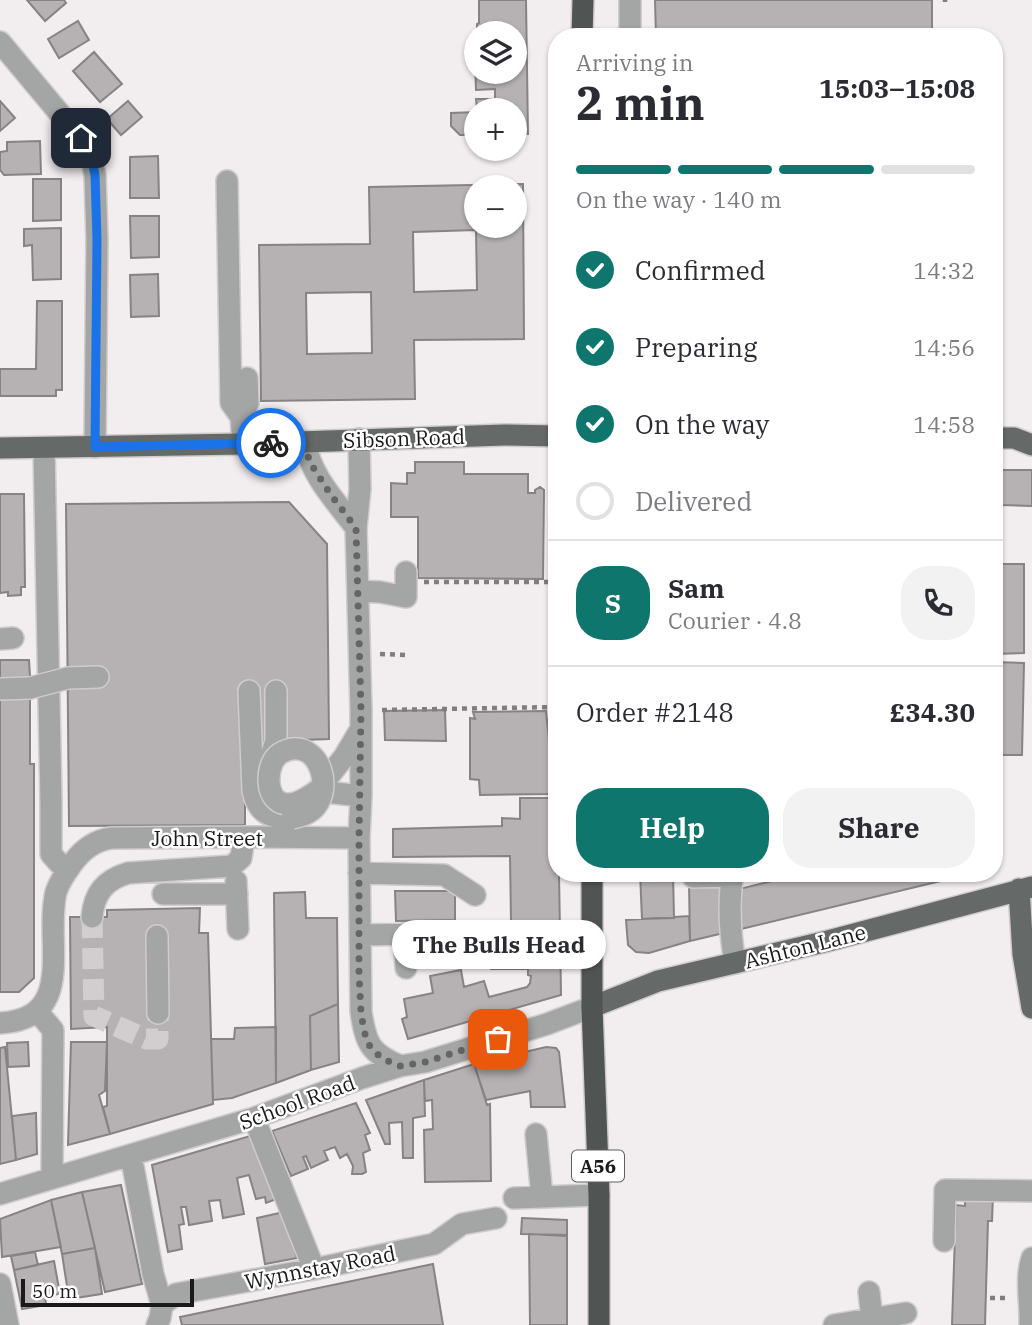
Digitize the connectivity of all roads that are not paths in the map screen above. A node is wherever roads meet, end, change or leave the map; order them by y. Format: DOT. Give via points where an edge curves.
graph roads {
  1 [pos="583,0"];
  2 [pos="630,0"];
  3 [pos="582,28"];
  4 [pos="630,28"];
  5 [pos="0,42"];
  6 [pos="227,181"];
  7 [pos="247,378"];
  8 [pos="241,417"];
  9 [pos="548,436"];
  10 [pos="1003,438"];
  11 [pos="359,439"];
  12 [pos="306,442"];
  13 [pos="243,443"];
  14 [pos="1032,445"];
  15 [pos="95,447"];
  16 [pos="0,448"];
  17 [pos="44,448"];
  18 [pos="356,528"];
  19 [pos="406,577"];
  20 [pos="358,591"];
  21 [pos="98,677"];
  22 [pos="0,689"];
  23 [pos="262,691"];
  24 [pos="360,720"];
  25 [pos="264,741"];
  26 [pos="317,791"];
  27 [pos="360,796"];
  28 [pos="292,818"];
  29 [pos="244,836"];
  30 [pos="359,838"];
  31 [pos="232,866"];
  32 [pos="68,870"];
  33 [pos="359,873"];
  34 [pos="592,882"];
  35 [pos="732,882"];
  36 [pos="1025,888"];
  37 [pos="163,894"];
  38 [pos="237,894"];
  39 [pos="475,895"];
  40 [pos="92,917"];
  41 [pos="238,929"];
  42 [pos="475,933"];
  43 [pos="360,934"];
  44 [pos="404,934"];
  45 [pos="157,936"];
  46 [pos="735,963"];
  47 [pos="406,968"];
  48 [pos="592,1007"];
  49 [pos="1032,1009"];
  50 [pos="37,1011"];
  51 [pos="158,1013"];
  52 [pos="0,1023"];
  53 [pos="400,1066"];
  54 [pos="254,1118"];
  55 [pos="536,1134"];
  56 [pos="131,1155"];
  57 [pos="52,1177"];
  58 [pos="1032,1191"];
  59 [pos="0,1194"];
  60 [pos="599,1195"];
  61 [pos="542,1197"];
  62 [pos="514,1198"];
  63 [pos="496,1218"];
  64 [pos="944,1241"];
  65 [pos="1032,1258"];
  66 [pos="314,1269"];
  67 [pos="0,1284"];
  68 [pos="869,1292"];
  69 [pos="906,1313"];
  70 [pos="160,1315"];
  71 [pos="872,1319"];
  72 [pos="8,1325"];
  73 [pos="598,1325"];
  74 [pos="834,1325"];
  75 [pos="1030,1325"];
  1 -- 3 [label="highway"];
  2 -- 4 [label="street"];
  5 -- 15 [label="street" via="81,138 94,164"];
  6 -- 8 [label="street" via="231,403"];
  7 -- 8 [label="street" via="248,403"];
  8 -- 13 [label="street"];
  9 -- 11 [label="main road, Sibson Road"];
  10 -- 14 [label="main road"];
  11 -- 12 [label="main road, Sibson Road"];
  11 -- 18 [label="street"];
  12 -- 13 [label="main road, Sibson Road"];
  12 -- 18 [label="street" via="309,461"];
  13 -- 15 [label="main road, Sibson Road"];
  15 -- 17 [label="main road, Sibson Road"];
  16 -- 17 [label="main road, Sibson Road"];
  17 -- 32 [label="street" via="51,854"];
  18 -- 20 [label="street"];
  19 -- 20 [label="street" via="406,597"];
  20 -- 24 [label="street"];
  21 -- 22 [label="street, bridge"];
  23 -- 25 [label="street"];
  24 -- 26 [label="street" via="344,757"];
  24 -- 27 [label="street"];
  25 -- 28 [label="street, bridge" via="270,800"];
  25 -- 28 [label="street" via="255,800 270,816"];
  26 -- 27 [label="street"];
  26 -- 28 [label="street, bridge" via="296,803 279,802 270,788 275,758 281,752 300,749 311,754 322,771 317,806"];
  27 -- 30 [label="street"];
  29 -- 30 [label="street, John Street"];
  29 -- 31 [label="street" via="241,858"];
  29 -- 32 [label="street, John Street" via="104,839 86,849"];
  30 -- 33 [label="street"];
  31 -- 38 [label="street"];
  31 -- 40 [label="street" via="117,876 98,894"];
  32 -- 50 [label="street" via="57,890 54,911 54,975 49,996"];
  33 -- 39 [label="street" via="444,875"];
  33 -- 43 [label="street"];
  34 -- 48 [label="highway, A56"];
  35 -- 46 [label="street"];
  36 -- 46 [label="main road, Ashton Lane"];
  36 -- 49 [label="main road, Ashton Lane" via="1023,954"];
  37 -- 38 [label="street"];
  38 -- 41 [label="street"];
  42 -- 44 [label="street"];
  43 -- 44 [label="street"];
  43 -- 53 [label="street" via="364,1031 381,1058"];
  44 -- 47 [label="street"];
  45 -- 51 [label="street"];
  46 -- 48 [label="main road, Ashton Lane" via="658,981"];
  48 -- 53 [label="street, School Road" via="425,1062"];
  48 -- 60 [label="highway, A56"];
  50 -- 52 [label="street"];
  50 -- 57 [label="street" via="53,1030"];
  53 -- 54 [label="street, School Road"];
  54 -- 56 [label="street, School Road"];
  54 -- 66 [label="street"];
  55 -- 61 [label="street"];
  56 -- 57 [label="street, School Road"];
  56 -- 70 [label="street"];
  57 -- 59 [label="street, School Road"];
  58 -- 64 [label="street" via="945,1190"];
  60 -- 61 [label="street"];
  60 -- 73 [label="highway, A56"];
  61 -- 62 [label="street"];
  63 -- 66 [label="street, Wynnstay Road" via="462,1224 435,1244"];
  65 -- 75 [label="street"];
  66 -- 70 [label="street, Wynnstay Road" via="176,1294"];
  67 -- 72 [label="street"];
  68 -- 71 [label="street"];
  69 -- 71 [label="street"];
  71 -- 74 [label="street"];
}
